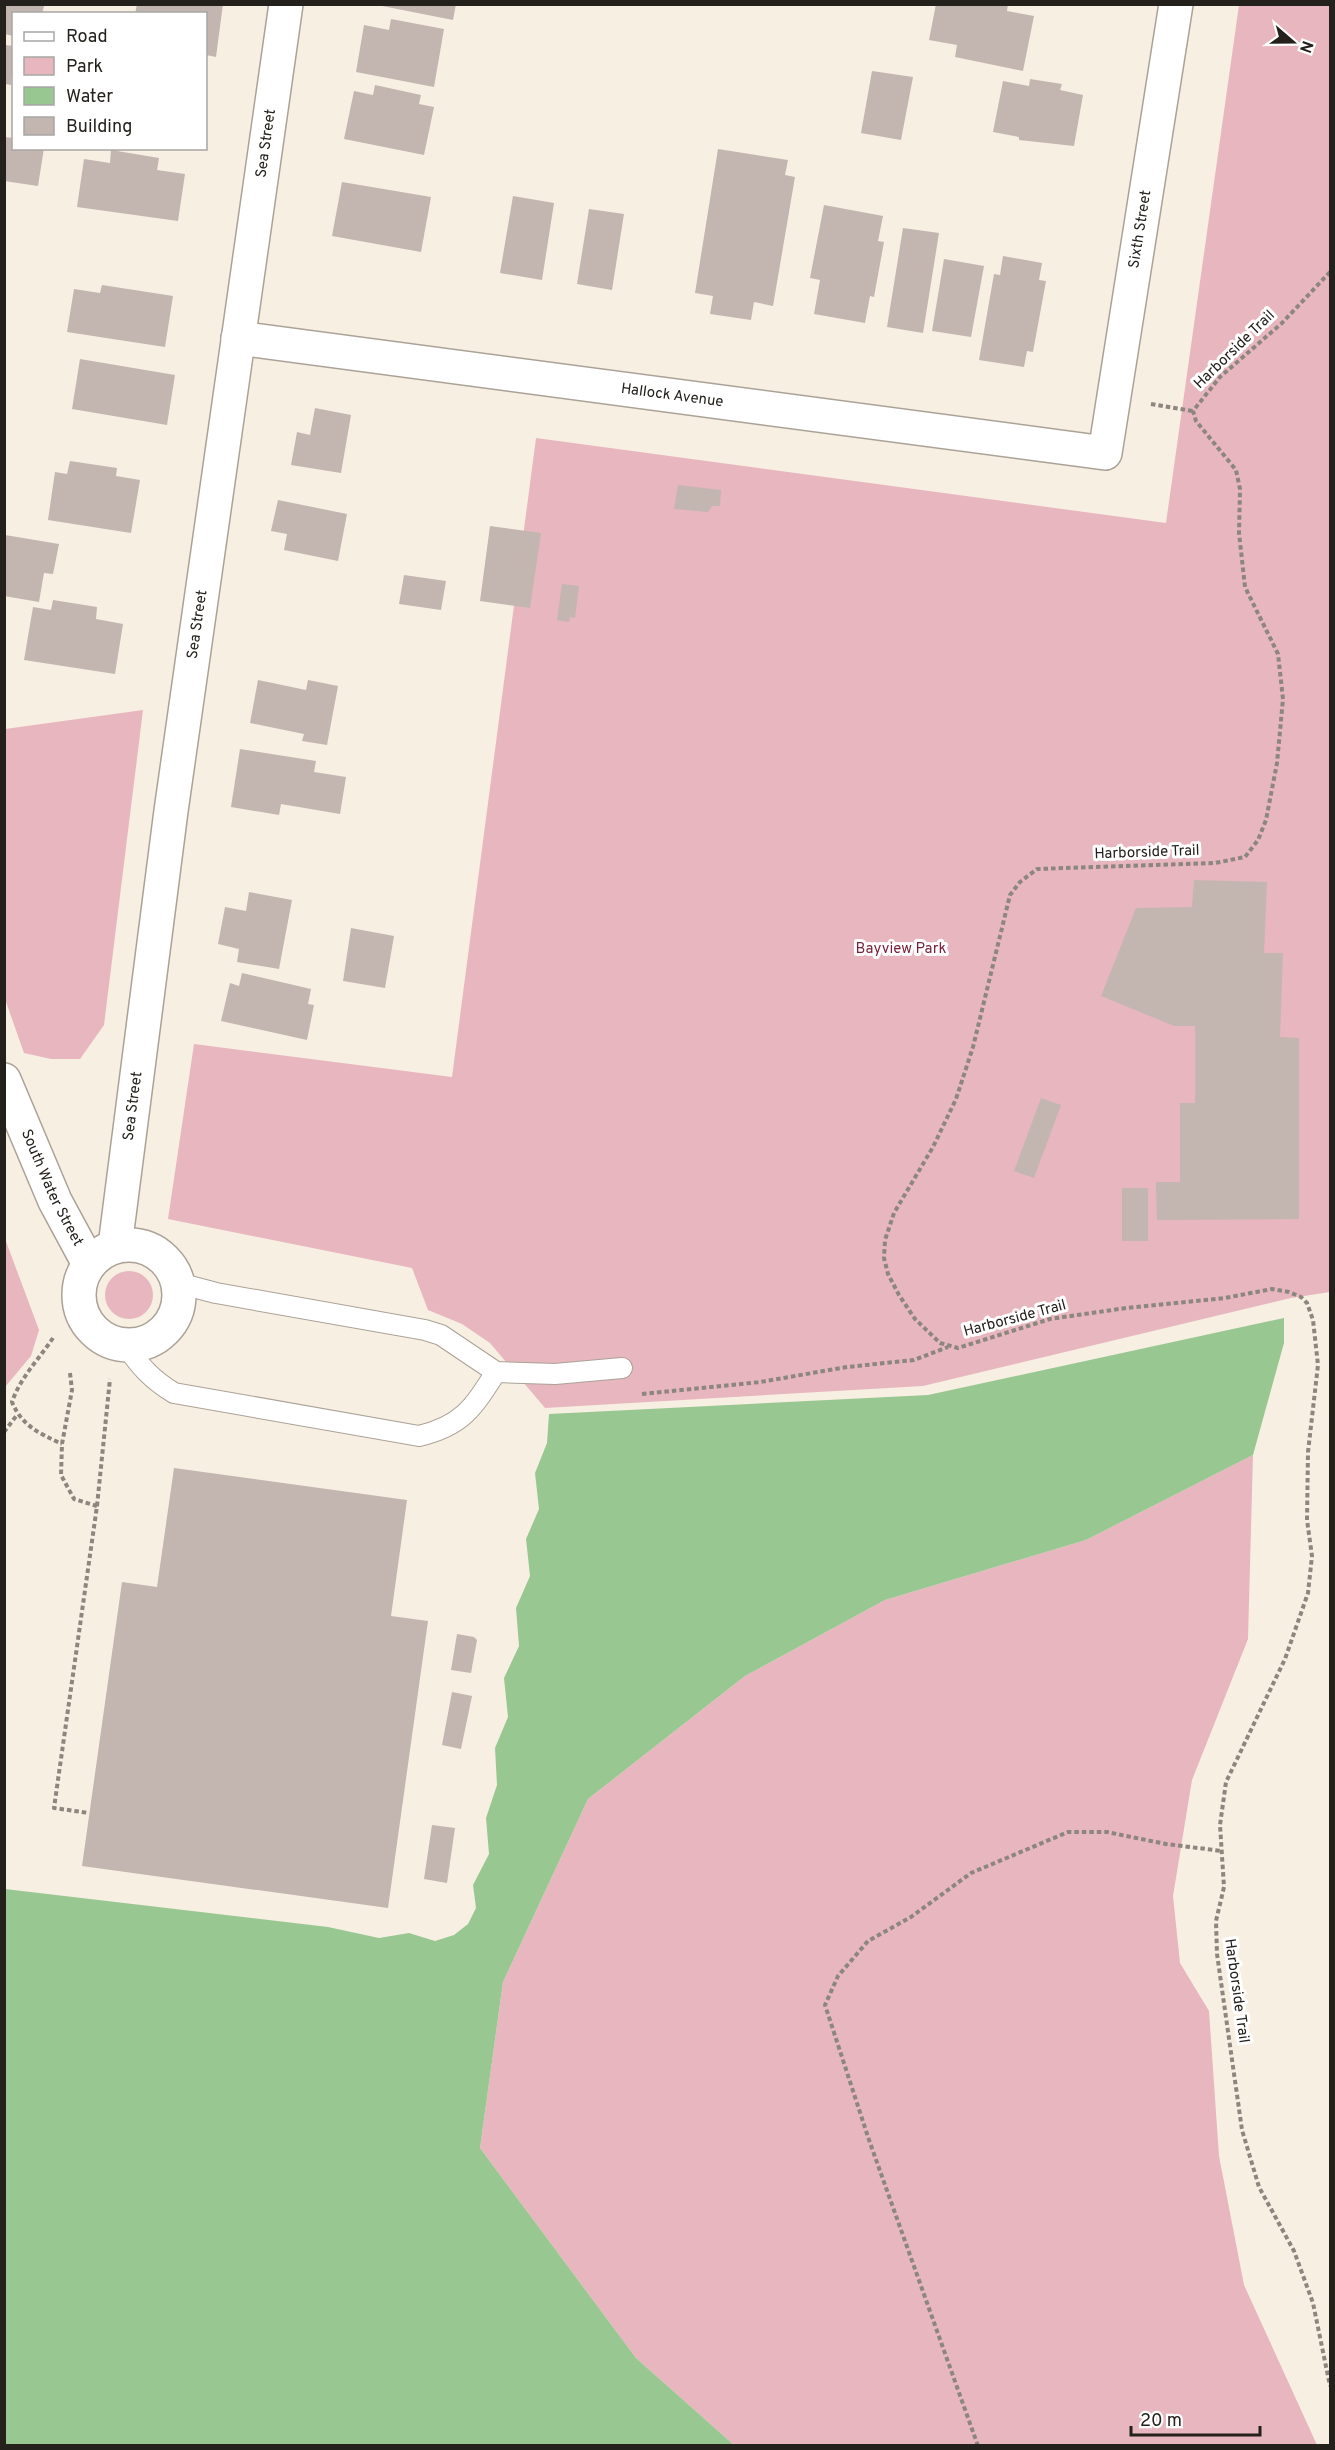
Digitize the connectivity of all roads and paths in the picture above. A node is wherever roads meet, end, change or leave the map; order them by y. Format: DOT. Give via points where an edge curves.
graph roads {
  1 [pos="286,4"];
  2 [pos="1176,4"];
  3 [pos="1330,272"];
  4 [pos="238,338"];
  5 [pos="1106,453"];
  6 [pos="4,1080"];
  7 [pos="115,1246"];
  8 [pos="88,1264"];
  9 [pos="178,1283"];
  10 [pos="53,1338"];
  11 [pos="120,1344"];
  12 [pos="949,1346"];
  13 [pos="622,1368"];
  14 [pos="496,1372"];
  15 [pos="70,1373"];
  16 [pos="636,1395"];
  17 [pos="17,1415"];
  18 [pos="4,1432"];
  19 [pos="62,1444"];
  20 [pos="97,1506"];
  21 [pos="89,1814"];
  22 [pos="1222,1851"];
  23 [pos="1330,2386"];
  24 [pos="978,2445"];
  1 -- 4 [label="street, Sea Street"];
  2 -- 5 [label="street, Sixth Street"];
  3 -- 12 [label="path, Harborside Trail" via="1281,323 1220,377 1193,411 1196,421 1236,470 1245,587 1278,654 1282,719 1266,820 1245,857 1215,863 1037,869 1010,895 973,1047 956,1099 894,1213 885,1240 888,1274 899,1296 915,1319 940,1343"];
  4 -- 5 [label="street, Hallock Avenue"];
  4 -- 7 [label="street, Sea Street"];
  6 -- 8 [label="street, South Water Street" via="55,1201"];
  7 -- 8 [label="street"];
  7 -- 9 [label="street" via="137,1245 156,1252 169,1265"];
  8 -- 11 [label="street" via="79,1286 81,1310 93,1330"];
  9 -- 11 [label="street" via="178,1304 164,1331 146,1342"];
  9 -- 14 [label="lane" via="425,1330 449,1340"];
  10 -- 17 [label="path" via="17,1387 12,1402"];
  11 -- 14 [label="lane" via="154,1380 174,1393 418,1436 441,1431 458,1421 479,1399"];
  11 -- 20 [label="path"];
  12 -- 16 [label="path" via="914,1360"];
  12 -- 22 [label="path, Harborside Trail" via="974,1344 1050,1319 1272,1289 1289,1292 1307,1303 1318,1365 1308,1452 1307,1520 1312,1556 1308,1593 1285,1659 1226,1782 1220,1825"];
  13 -- 14 [label="lane" via="555,1374"];
  15 -- 19 [label="path" via="72,1390"];
  17 -- 18 [label="path"];
  17 -- 19 [label="path" via="36,1431"];
  19 -- 20 [label="path" via="61,1476 74,1498"];
  20 -- 21 [label="path" via="54,1808"];
  22 -- 23 [label="path, Harborside Trail" via="1224,1887 1216,1921 1217,1953 1242,2130 1259,2187 1294,2251 1313,2302"];
  22 -- 24 [label="path" via="1107,1832 1068,1832 971,1873 911,1917 868,1941 838,1976 825,2006"];
}
